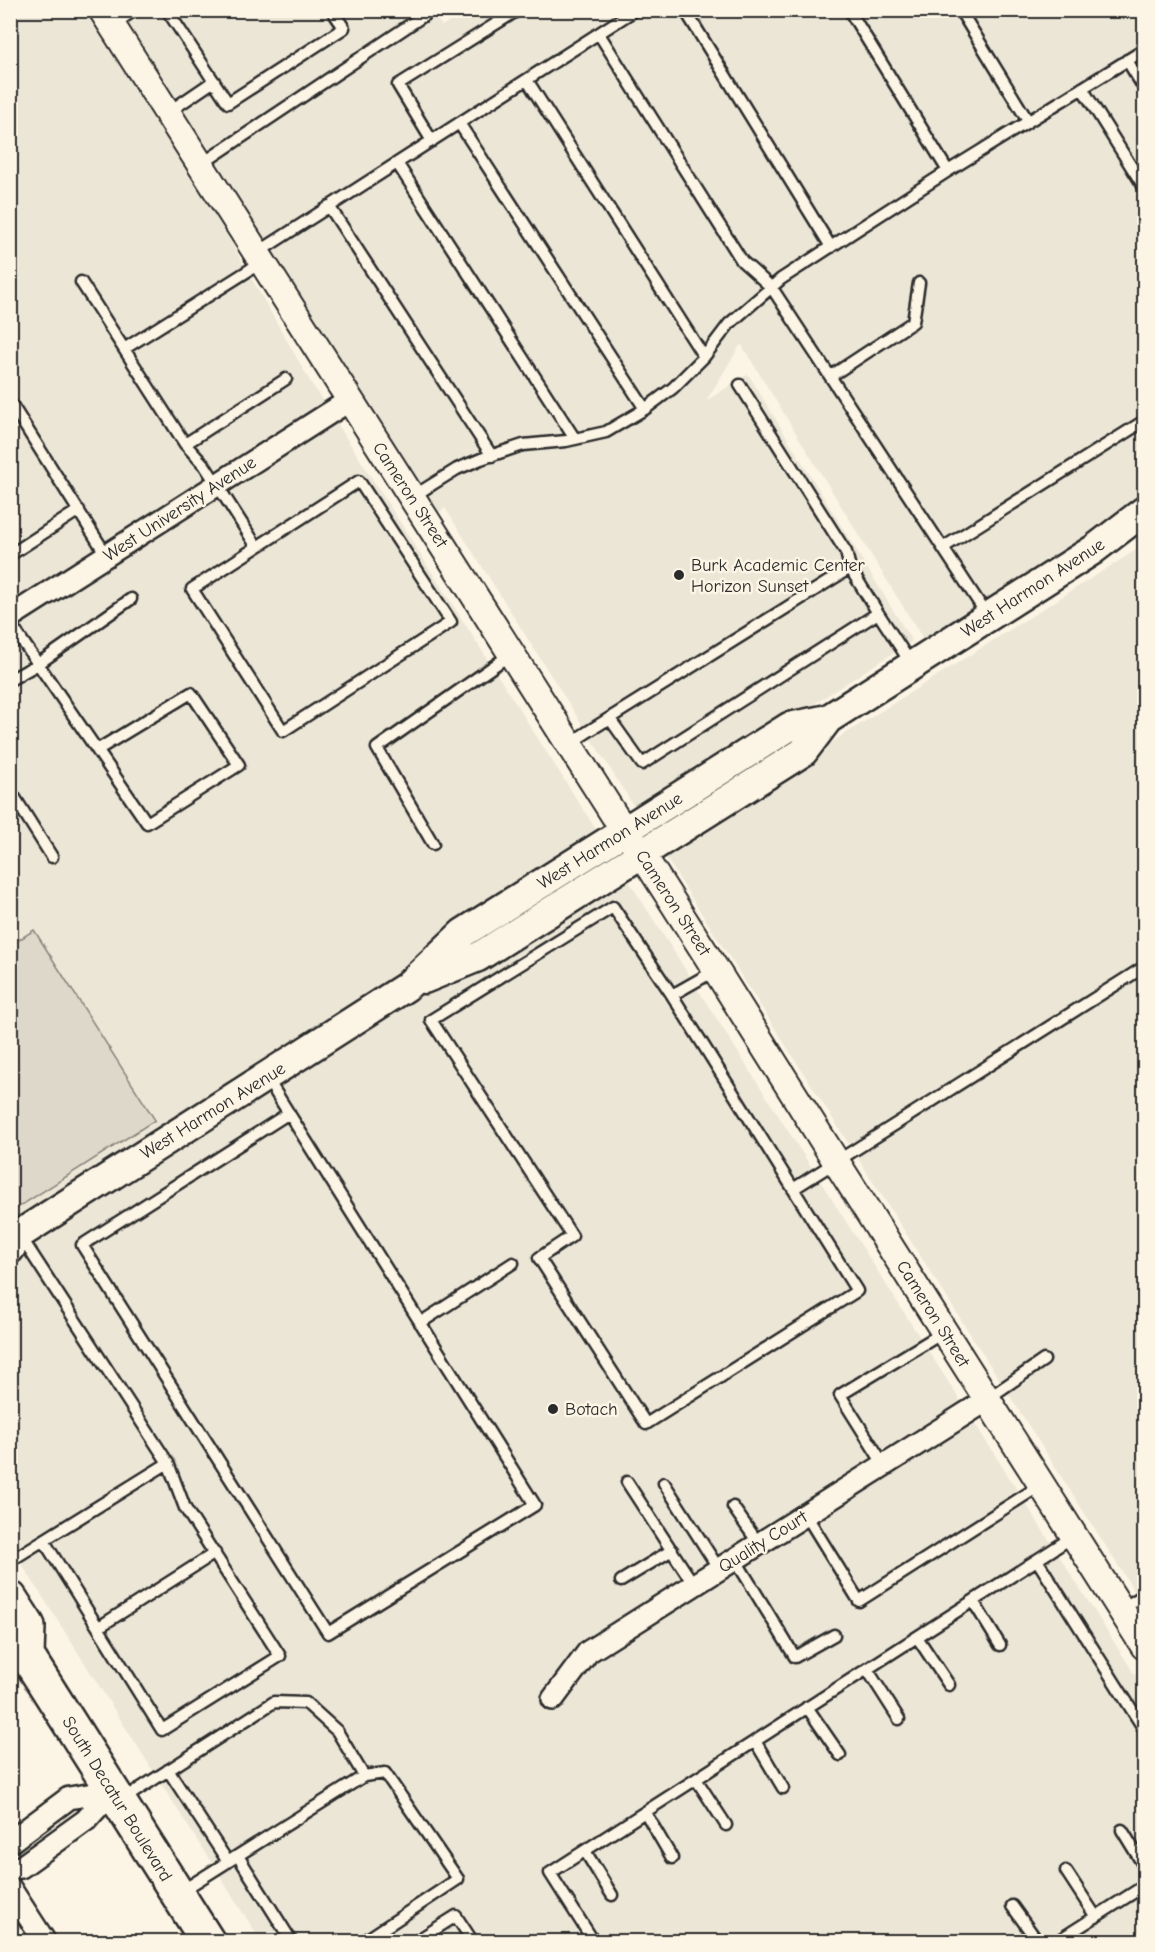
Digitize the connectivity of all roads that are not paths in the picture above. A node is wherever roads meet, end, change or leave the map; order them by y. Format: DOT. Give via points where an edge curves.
graph roads {
  1 [pos="135,10"];
  2 [pos="167,10"];
  3 [pos="332,10"];
  4 [pos="432,10"];
  5 [pos="518,10"];
  6 [pos="635,10"];
  7 [pos="685,10"];
  8 [pos="849,10"];
  9 [pos="960,10"];
  10 [pos="107,18"];
  11 [pos="599,34"];
  12 [pos="1144,50"];
  13 [pos="1127,60"];
  14 [pos="527,80"];
  15 [pos="214,81"];
  16 [pos="1082,88"];
  17 [pos="1144,88"];
  18 [pos="167,113"];
  19 [pos="1028,121"];
  20 [pos="459,123"];
  21 [pos="432,141"];
  22 [pos="397,163"];
  23 [pos="200,165"];
  24 [pos="948,171"];
  25 [pos="1144,187"];
  26 [pos="329,206"];
  27 [pos="831,247"];
  28 [pos="259,258"];
  29 [pos="81,282"];
  30 [pos="919,283"];
  31 [pos="772,288"];
  32 [pos="123,349"];
  33 [pos="704,357"];
  34 [pos="831,376"];
  35 [pos="286,379"];
  36 [pos="740,385"];
  37 [pos="350,400"];
  38 [pos="10,402"];
  39 [pos="645,409"];
  40 [pos="1144,421"];
  41 [pos="576,439"];
  42 [pos="185,444"];
  43 [pos="492,456"];
  44 [pos="218,485"];
  45 [pos="412,497"];
  46 [pos="79,510"];
  47 [pos="1144,511"];
  48 [pos="258,547"];
  49 [pos="944,547"];
  50 [pos="10,555"];
  51 [pos="107,556"];
  52 [pos="850,568"];
  53 [pos="131,599"];
  54 [pos="878,613"];
  55 [pos="10,617"];
  56 [pos="989,618"];
  57 [pos="10,623"];
  58 [pos="512,654"];
  59 [pos="38,664"];
  60 [pos="912,666"];
  61 [pos="10,680"];
  62 [pos="610,719"];
  63 [pos="828,719"];
  64 [pos="569,745"];
  65 [pos="98,750"];
  66 [pos="10,790"];
  67 [pos="624,831"];
  68 [pos="433,844"];
  69 [pos="642,854"];
  70 [pos="52,857"];
  71 [pos="1144,967"];
  72 [pos="716,970"];
  73 [pos="406,987"];
  74 [pos="672,995"];
  75 [pos="266,1077"];
  76 [pos="289,1113"];
  77 [pos="837,1163"];
  78 [pos="794,1189"];
  79 [pos="14,1239"];
  80 [pos="513,1263"];
  81 [pos="420,1323"];
  82 [pos="944,1332"];
  83 [pos="1044,1360"];
  84 [pos="987,1400"];
  85 [pos="168,1463"];
  86 [pos="884,1465"];
  87 [pos="627,1482"];
  88 [pos="664,1483"];
  89 [pos="1042,1485"];
  90 [pos="734,1507"];
  91 [pos="806,1515"];
  92 [pos="1074,1536"];
  93 [pos="44,1541"];
  94 [pos="759,1544"];
  95 [pos="672,1550"];
  96 [pos="215,1553"];
  97 [pos="1036,1560"];
  98 [pos="10,1561"];
  99 [pos="727,1564"];
  100 [pos="621,1581"];
  101 [pos="694,1585"];
  102 [pos="1144,1595"];
  103 [pos="10,1598"];
  104 [pos="973,1601"];
  105 [pos="1121,1610"];
  106 [pos="99,1627"];
  107 [pos="834,1635"];
  108 [pos="917,1637"];
  109 [pos="1000,1645"];
  110 [pos="1144,1646"];
  111 [pos="19,1655"];
  112 [pos="867,1669"];
  113 [pos="949,1685"];
  114 [pos="553,1699"];
  115 [pos="807,1707"];
  116 [pos="899,1719"];
  117 [pos="1144,1730"];
  118 [pos="755,1741"];
  119 [pos="840,1755"];
  120 [pos="168,1770"];
  121 [pos="364,1776"];
  122 [pos="696,1779"];
  123 [pos="783,1788"];
  124 [pos="116,1796"];
  125 [pos="645,1812"];
  126 [pos="726,1825"];
  127 [pos="1122,1830"];
  128 [pos="10,1842"];
  129 [pos="585,1851"];
  130 [pos="672,1858"];
  131 [pos="233,1859"];
  132 [pos="1144,1866"];
  133 [pos="10,1868"];
  134 [pos="1066,1871"];
  135 [pos="1144,1886"];
  136 [pos="10,1888"];
  137 [pos="178,1893"];
  138 [pos="612,1895"];
  139 [pos="1012,1906"];
  140 [pos="1096,1917"];
  141 [pos="418,1940"];
  142 [pos="45,1941"];
  143 [pos="208,1941"];
  144 [pos="292,1941"];
  145 [pos="363,1941"];
  146 [pos="473,1941"];
  147 [pos="594,1941"];
  148 [pos="1038,1941"];
  149 [pos="1056,1941"];
  1 -- 10 [label="lane"];
  2 -- 15 [label="lane"];
  3 -- 15 [label="lane" via="344,28 228,103"];
  4 -- 23 [label="lane"];
  5 -- 21 [label="lane" via="398,85"];
  6 -- 11 [label="lane"];
  7 -- 27 [label="lane"];
  8 -- 24 [label="lane"];
  9 -- 19 [label="lane"];
  10 -- 18 [label="street, Cameron Street"];
  11 -- 14 [label="lane"];
  11 -- 31 [label="lane" via="742,261"];
  12 -- 13 [label="lane"];
  13 -- 16 [label="lane"];
  13 -- 17 [label="lane"];
  14 -- 20 [label="lane"];
  14 -- 33 [label="lane"];
  15 -- 18 [label="lane"];
  16 -- 19 [label="lane"];
  16 -- 25 [label="lane"];
  18 -- 23 [label="street, Cameron Street"];
  19 -- 24 [label="lane"];
  20 -- 21 [label="lane"];
  20 -- 39 [label="lane"];
  21 -- 22 [label="lane"];
  22 -- 26 [label="lane"];
  22 -- 41 [label="lane"];
  23 -- 28 [label="street, Cameron Street"];
  24 -- 27 [label="lane"];
  26 -- 28 [label="lane"];
  26 -- 43 [label="lane"];
  27 -- 31 [label="lane"];
  28 -- 32 [label="lane"];
  28 -- 37 [label="street, Cameron Street"];
  29 -- 32 [label="lane"];
  30 -- 34 [label="lane" via="914,322"];
  31 -- 33 [label="lane" via="729,324"];
  31 -- 34 [label="lane"];
  32 -- 42 [label="lane"];
  33 -- 39 [label="lane"];
  34 -- 49 [label="lane"];
  35 -- 42 [label="lane"];
  36 -- 52 [label="lane" via="846,552"];
  37 -- 44 [label="street, West University Avenue"];
  37 -- 45 [label="street, Cameron Street"];
  38 -- 46 [label="lane"];
  39 -- 41 [label="lane" via="606,432"];
  40 -- 49 [label="lane"];
  41 -- 43 [label="lane" via="523,445"];
  42 -- 44 [label="lane"];
  43 -- 45 [label="lane" via="457,469"];
  44 -- 48 [label="lane"];
  44 -- 51 [label="street, West University Avenue"];
  45 -- 58 [label="street, Cameron Street"];
  46 -- 50 [label="lane"];
  46 -- 51 [label="lane"];
  47 -- 56 [label="main road, West Harmon Avenue" via="1093,550"];
  48 -- 48 [label="lane" via="192,589 283,730 451,622 359,481"];
  49 -- 56 [label="lane"];
  51 -- 55 [label="street, West University Avenue"];
  52 -- 54 [label="lane"];
  52 -- 62 [label="lane"];
  53 -- 59 [label="lane"];
  54 -- 60 [label="lane"];
  54 -- 62 [label="lane" via="642,764"];
  56 -- 60 [label="main road, West Harmon Avenue"];
  57 -- 59 [label="lane"];
  58 -- 64 [label="street, Cameron Street"];
  58 -- 68 [label="lane" via="377,748"];
  59 -- 61 [label="lane"];
  59 -- 65 [label="lane"];
  60 -- 63 [label="main road, West Harmon Avenue"];
  62 -- 64 [label="lane"];
  63 -- 67 [label="main road, West Harmon Avenue" via="789,727"];
  63 -- 69 [label="main road, West Harmon Avenue" via="803,752"];
  64 -- 67 [label="street, Cameron Street"];
  65 -- 65 [label="lane" via="191,693 238,765 147,823"];
  66 -- 70 [label="lane"];
  67 -- 69 [label="street, Cameron Street"];
  67 -- 73 [label="main road, West Harmon Avenue" via="463,933"];
  69 -- 72 [label="street, Cameron Street"];
  69 -- 73 [label="main road, West Harmon Avenue" via="478,957"];
  71 -- 77 [label="lane"];
  72 -- 74 [label="lane"];
  72 -- 77 [label="street, Cameron Street"];
  73 -- 75 [label="main road, West Harmon Avenue"];
  74 -- 78 [label="lane"];
  74 -- 78 [label="lane" via="614,907 431,1020 572,1236 539,1258 646,1424 857,1291"];
  75 -- 76 [label="lane"];
  75 -- 79 [label="main road, West Harmon Avenue"];
  76 -- 81 [label="lane"];
  76 -- 81 [label="lane" via="82,1245 328,1633 535,1505"];
  77 -- 78 [label="lane"];
  77 -- 82 [label="street, Cameron Street"];
  79 -- 85 [label="lane"];
  80 -- 81 [label="lane"];
  82 -- 84 [label="street, Cameron Street"];
  82 -- 86 [label="lane" via="840,1395"];
  83 -- 84 [label="lane"];
  84 -- 86 [label="street, Quality Court"];
  84 -- 89 [label="street, Cameron Street"];
  85 -- 93 [label="lane"];
  85 -- 96 [label="lane" via="185,1508"];
  86 -- 91 [label="street, Quality Court"];
  87 -- 95 [label="lane"];
  88 -- 99 [label="lane"];
  89 -- 91 [label="lane" via="859,1601"];
  89 -- 92 [label="street, Cameron Street"];
  90 -- 94 [label="lane"];
  91 -- 94 [label="street, Quality Court"];
  92 -- 97 [label="lane"];
  92 -- 105 [label="street, Cameron Street"];
  93 -- 98 [label="lane"];
  93 -- 106 [label="lane"];
  94 -- 99 [label="street, Quality Court"];
  95 -- 100 [label="lane"];
  95 -- 101 [label="lane"];
  96 -- 106 [label="lane"];
  96 -- 106 [label="lane" via="280,1656 162,1730"];
  97 -- 104 [label="lane"];
  97 -- 117 [label="lane"];
  99 -- 101 [label="street, Quality Court"];
  99 -- 107 [label="lane" via="795,1657"];
  101 -- 114 [label="street, Quality Court" via="588,1652"];
  102 -- 105 [label="lane"];
  103 -- 111 [label="main road, South Decatur Boulevard" via="28,1626"];
  104 -- 108 [label="lane"];
  104 -- 109 [label="lane"];
  105 -- 110 [label="street, Cameron Street"];
  108 -- 112 [label="lane"];
  108 -- 113 [label="lane"];
  111 -- 124 [label="main road, South Decatur Boulevard"];
  112 -- 115 [label="lane"];
  112 -- 116 [label="lane"];
  115 -- 118 [label="lane"];
  115 -- 119 [label="lane"];
  118 -- 122 [label="lane"];
  118 -- 123 [label="lane"];
  120 -- 121 [label="lane" via="274,1702 306,1703 337,1731"];
  120 -- 124 [label="lane"];
  120 -- 131 [label="lane"];
  121 -- 131 [label="lane"];
  121 -- 145 [label="lane" via="386,1773 458,1879"];
  122 -- 125 [label="lane"];
  122 -- 126 [label="lane"];
  124 -- 128 [label="street" via="69,1798"];
  124 -- 133 [label="street" via="21,1867"];
  124 -- 137 [label="main road, South Decatur Boulevard"];
  125 -- 129 [label="lane"];
  125 -- 130 [label="lane"];
  127 -- 132 [label="lane"];
  129 -- 138 [label="lane"];
  129 -- 147 [label="lane" via="550,1873"];
  131 -- 137 [label="lane"];
  131 -- 144 [label="lane"];
  134 -- 140 [label="lane"];
  135 -- 140 [label="lane"];
  136 -- 142 [label="street"];
  137 -- 143 [label="main road, South Decatur Boulevard"];
  139 -- 148 [label="lane"];
  140 -- 149 [label="lane"];
  141 -- 146 [label="lane" via="456,1916"];
}
